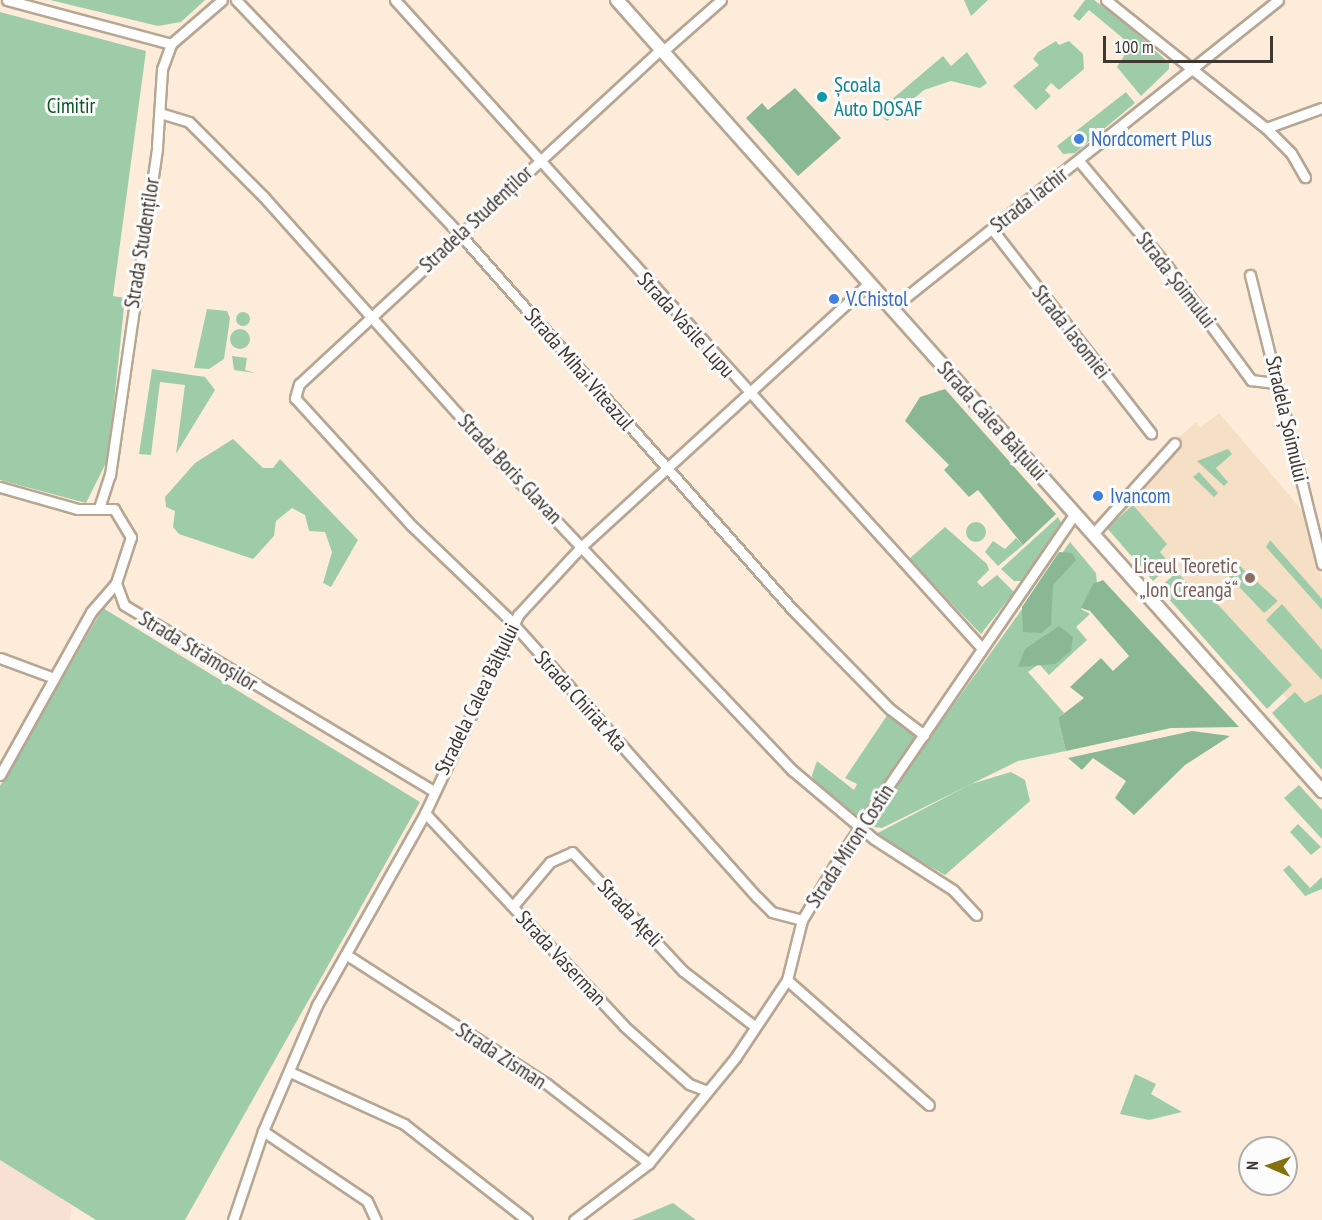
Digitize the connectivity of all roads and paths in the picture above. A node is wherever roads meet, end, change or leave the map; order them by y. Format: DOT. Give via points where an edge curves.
graph roads {
  1 [pos="7,0"];
  2 [pos="222,0"];
  3 [pos="236,0"];
  4 [pos="395,0"];
  5 [pos="617,0"];
  6 [pos="721,0"];
  7 [pos="1106,0"];
  8 [pos="1125,0"];
  9 [pos="1278,0"];
  10 [pos="1119,10"];
  11 [pos="171,44"];
  12 [pos="662,50"];
  13 [pos="1188,69"];
  14 [pos="1322,108"];
  15 [pos="160,113"];
  16 [pos="1266,128"];
  17 [pos="1079,161"];
  18 [pos="538,162"];
  19 [pos="1305,177"];
  20 [pos="992,229"];
  21 [pos="458,232"];
  22 [pos="1250,274"];
  23 [pos="868,284"];
  24 [pos="891,309"];
  25 [pos="373,317"];
  26 [pos="1277,383"];
  27 [pos="295,392"];
  28 [pos="748,393"];
  29 [pos="1151,433"];
  30 [pos="1175,443"];
  31 [pos="666,468"];
  32 [pos="0,487"];
  33 [pos="99,508"];
  34 [pos="1075,513"];
  35 [pos="1093,534"];
  36 [pos="582,546"];
  37 [pos="1322,564"];
  38 [pos="116,583"];
  39 [pos="511,627"];
  40 [pos="980,646"];
  41 [pos="0,658"];
  42 [pos="54,678"];
  43 [pos="924,735"];
  44 [pos="0,751"];
  45 [pos="11,755"];
  46 [pos="0,775"];
  47 [pos="1322,790"];
  48 [pos="433,791"];
  49 [pos="425,813"];
  50 [pos="860,828"];
  51 [pos="513,906"];
  52 [pos="976,915"];
  53 [pos="802,920"];
  54 [pos="347,955"];
  55 [pos="787,980"];
  56 [pos="753,1025"];
  57 [pos="290,1072"];
  58 [pos="706,1091"];
  59 [pos="929,1105"];
  60 [pos="264,1131"];
  61 [pos="649,1162"];
  62 [pos="233,1220"];
  63 [pos="376,1220"];
  64 [pos="527,1220"];
  65 [pos="574,1220"];
  1 -- 11 [label="street"];
  2 -- 11 [label="street"];
  3 -- 21 [label="street, Strada Mihai Viteazul"];
  4 -- 18 [label="street, Strada Vasile Lupu"];
  5 -- 12 [label="main road, Strada Calea Bălțului"];
  6 -- 12 [label="street"];
  7 -- 10 [label="street"];
  8 -- 10 [label="street"];
  9 -- 13 [label="street, Strada Iachir"];
  10 -- 13 [label="street"];
  11 -- 15 [label="street, Strada Studenților" via="162,69"];
  12 -- 18 [label="street, Stradela Studenților"];
  12 -- 23 [label="main road, Strada Calea Bălțului"];
  13 -- 16 [label="street"];
  13 -- 17 [label="street, Strada Iachir"];
  14 -- 16 [label="street"];
  15 -- 25 [label="street, Strada Boris Glavan" via="189,122"];
  15 -- 33 [label="street, Strada Studenților" via="110,475"];
  16 -- 19 [label="street" via="1291,153"];
  17 -- 20 [label="street, Strada Iachir"];
  17 -- 26 [label="street, Strada Șoimului" via="1167,266 1251,380"];
  18 -- 21 [label="street, Stradela Studenților"];
  18 -- 28 [label="street, Strada Vasile Lupu"];
  20 -- 24 [label="street, Strada Iachir"];
  20 -- 29 [label="street, Strada Iasomiei"];
  21 -- 25 [label="street, Stradela Studenților"];
  21 -- 31 [label="street, Strada Mihai Viteazul"];
  22 -- 26 [label="street, Stradela Șoimului"];
  23 -- 24 [label="main road, Strada Calea Bălțului"];
  23 -- 28 [label="street, Stradela Calea Bălțului"];
  24 -- 34 [label="main road, Strada Calea Bălțului"];
  25 -- 27 [label="street, Stradela Studenților"];
  25 -- 36 [label="street, Strada Boris Glavan"];
  26 -- 37 [label="street, Stradela Șoimului"];
  27 -- 39 [label="street, Strada Chiriat Ata" via="299,405"];
  28 -- 31 [label="street, Stradela Calea Bălțului"];
  28 -- 40 [label="street, Strada Vasile Lupu"];
  30 -- 35 [label="street"];
  31 -- 36 [label="street, Stradela Calea Bălțului"];
  31 -- 43 [label="street, Strada Mihai Viteazul" via="800,617 890,709"];
  32 -- 33 [label="street" via="78,509"];
  33 -- 38 [label="street" via="114,509 124,518 131,537"];
  34 -- 35 [label="main road, Strada Calea Bălțului"];
  34 -- 40 [label="street, Strada Miron Costin"];
  35 -- 47 [label="main road, Strada Calea Bălțului"];
  36 -- 39 [label="street, Stradela Calea Bălțului" via="539,588"];
  36 -- 50 [label="street, Strada Boris Glavan" via="792,770"];
  38 -- 42 [label="street" via="91,612"];
  38 -- 48 [label="street, Strada Strămoșilor" via="124,605 138,616"];
  39 -- 48 [label="street, Stradela Calea Bălțului"];
  39 -- 53 [label="street, Strada Chiriat Ata" via="772,912"];
  40 -- 43 [label="street, Strada Miron Costin"];
  41 -- 42 [label="street"];
  42 -- 45 [label="street"];
  43 -- 50 [label="street, Strada Miron Costin"];
  44 -- 45 [label="street"];
  45 -- 46 [label="street"];
  48 -- 49 [label="street, Stradela Calea Bălțului"];
  49 -- 51 [label="street, Strada Vaserman"];
  49 -- 54 [label="street, Stradela Calea Bălțului"];
  50 -- 52 [label="street, Strada Boris Glavan" via="925,868"];
  50 -- 53 [label="street, Strada Miron Costin"];
  51 -- 56 [label="street, Strada Ațeli" via="550,862 572,852 683,971"];
  51 -- 58 [label="street, Strada Vaserman" via="624,1026 689,1084"];
  53 -- 55 [label="street, Strada Miron Costin"];
  54 -- 57 [label="street, Stradela Calea Bălțului" via="318,1005"];
  54 -- 61 [label="street, Strada Zisman" via="547,1084"];
  55 -- 56 [label="street, Strada Miron Costin"];
  55 -- 59 [label="street"];
  56 -- 58 [label="street, Strada Miron Costin"];
  57 -- 60 [label="street, Stradela Calea Bălțului"];
  57 -- 64 [label="street" via="404,1124"];
  58 -- 61 [label="street, Strada Miron Costin"];
  60 -- 62 [label="street, Stradela Calea Bălțului"];
  60 -- 63 [label="street" via="367,1202"];
  61 -- 65 [label="street, Strada Miron Costin"];
}
